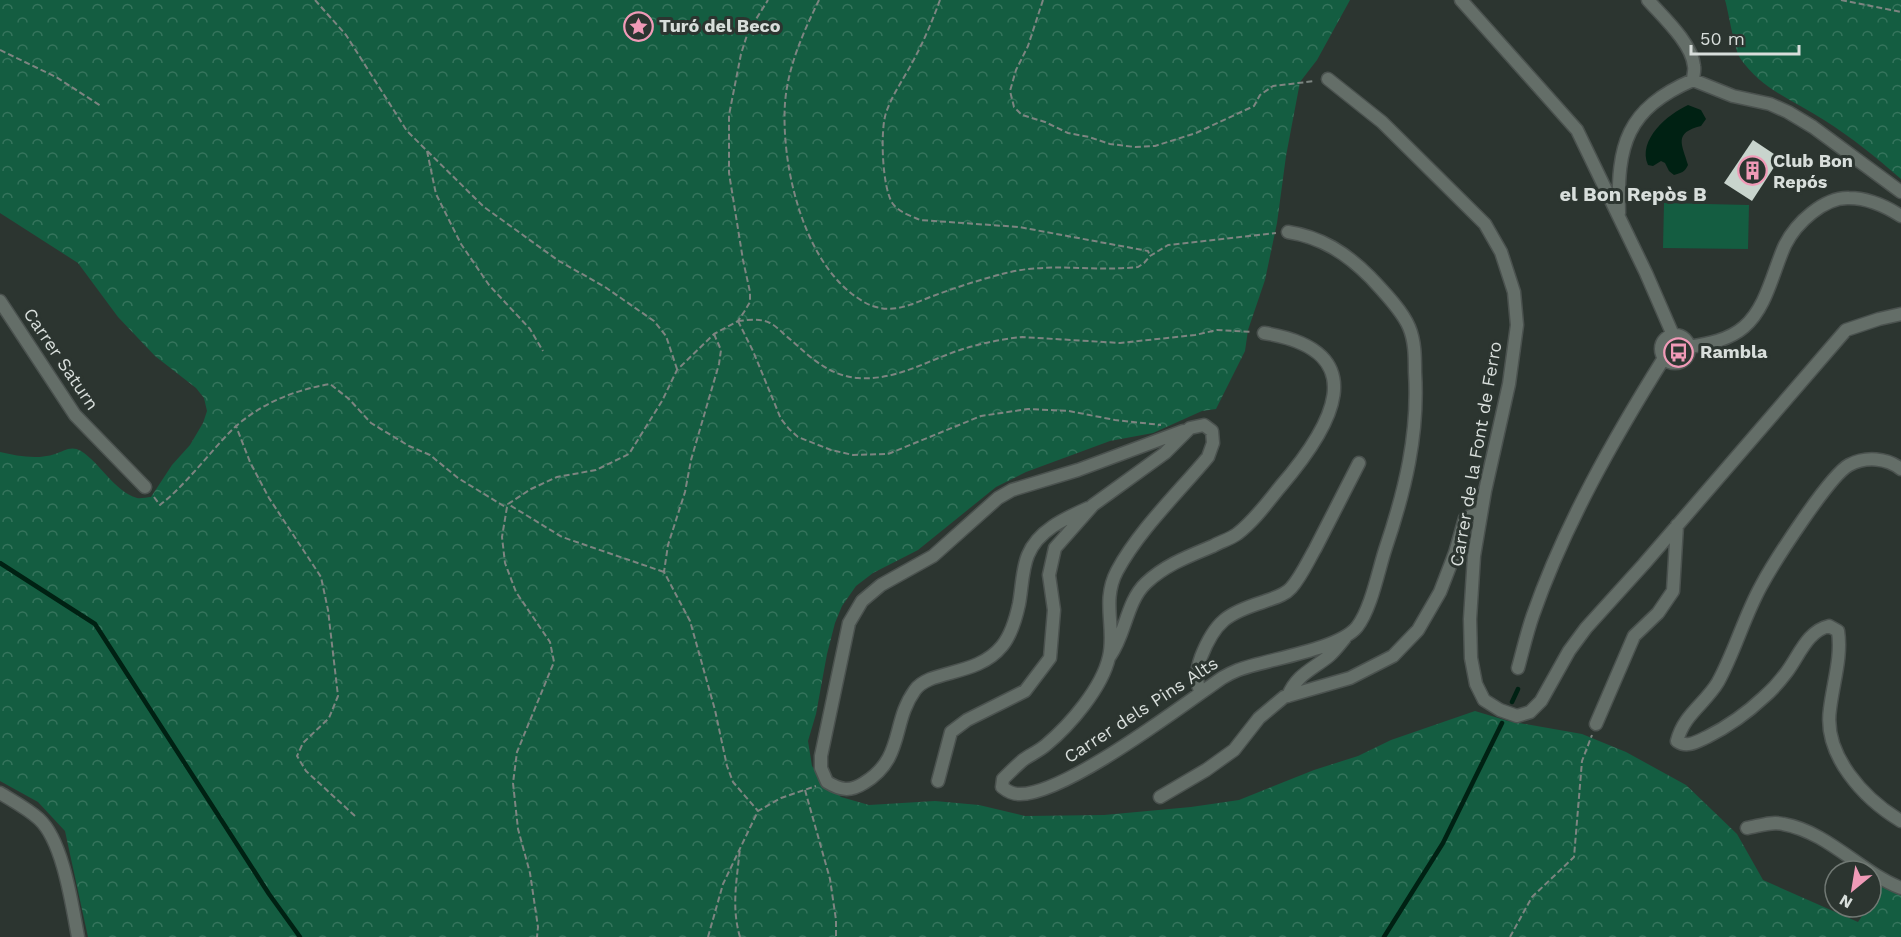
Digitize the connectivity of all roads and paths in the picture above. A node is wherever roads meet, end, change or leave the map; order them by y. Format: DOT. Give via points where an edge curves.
graph roads {
  1 [pos="315,0"];
  2 [pos="768,0"];
  3 [pos="819,0"];
  4 [pos="940,0"];
  5 [pos="1043,0"];
  6 [pos="1461,0"];
  7 [pos="1648,0"];
  8 [pos="1841,0"];
  9 [pos="1901,12"];
  10 [pos="0,50"];
  11 [pos="1328,79"];
  12 [pos="1693,80"];
  13 [pos="102,106"];
  14 [pos="427,151"];
  15 [pos="1901,192"];
  16 [pos="1901,216"];
  17 [pos="1619,217"];
  18 [pos="1288,232"];
  19 [pos="1150,256"];
  20 [pos="0,301"];
  21 [pos="1901,314"];
  22 [pos="738,321"];
  23 [pos="1264,333"];
  24 [pos="714,334"];
  25 [pos="1673,335"];
  26 [pos="1689,347"];
  27 [pos="543,351"];
  28 [pos="1665,358"];
  29 [pos="677,370"];
  30 [pos="236,426"];
  31 [pos="1190,428"];
  32 [pos="1359,463"];
  33 [pos="1901,469"];
  34 [pos="145,487"];
  35 [pos="1093,505"];
  36 [pos="507,506"];
  37 [pos="1481,512"];
  38 [pos="1677,525"];
  39 [pos="664,572"];
  40 [pos="1348,635"];
  41 [pos="1110,656"];
  42 [pos="1518,668"];
  43 [pos="1201,692"];
  44 [pos="1288,696"];
  45 [pos="1596,724"];
  46 [pos="938,781"];
  47 [pos="0,793"];
  48 [pos="1160,797"];
  49 [pos="758,811"];
  50 [pos="355,816"];
  51 [pos="1901,821"];
  52 [pos="1747,828"];
  53 [pos="740,845"];
  54 [pos="1901,888"];
  55 [pos="78,937"];
  56 [pos="537,937"];
  57 [pos="708,937"];
  58 [pos="740,937"];
  59 [pos="836,937"];
  60 [pos="1510,937"];
  1 -- 14 [label="path" via="346,35 408,131"];
  2 -- 22 [label="path" via="748,32 729,115 729,173 750,292 750,302"];
  3 -- 19 [label="path" via="802,34 789,80 785,104 788,146 808,237 829,271 855,296 876,308 905,307 1015,271 1138,267"];
  4 -- 19 [label="path" via="885,115 882,146 886,185 893,204 920,220 1058,233 1144,249"];
  5 -- 11 [label="path" via="1010,91 1014,107 1022,115 1068,133 1126,146 1155,146 1196,133 1254,106 1260,95 1273,86"];
  6 -- 17 [label="street" via="1577,130"];
  7 -- 12 [label="street" via="1687,48 1694,65"];
  8 -- 9 [label="path"];
  10 -- 13 [label="path" via="56,77"];
  11 -- 37 [label="street, Carrer de la Font de Ferro" via="1382,122 1454,191 1485,224 1501,252 1514,292 1517,325 1509,384"];
  12 -- 15 [label="street" via="1788,112"];
  12 -- 17 [label="street" via="1665,92 1636,122 1622,151"];
  14 -- 27 [label="path" via="436,194 461,244 489,285 530,329"];
  14 -- 29 [label="path" via="484,207 559,261 654,321 666,336"];
  16 -- 26 [label="street" via="1848,197 1815,211 1786,244 1764,298 1746,326 1734,335"];
  17 -- 25 [label="street"];
  18 -- 19 [label="path" via="1168,245"];
  18 -- 40 [label="street" via="1327,243 1356,263 1386,294 1409,326 1414,348 1415,429 1409,472 1366,609"];
  20 -- 34 [label="street, Carrer Saturn" via="75,415"];
  21 -- 38 [label="street, Carrer de la Font de Ferro" via="1846,330"];
  22 -- 23 [label="path" via="769,323 820,365 839,374 879,379 963,349 1010,338 1120,343 1217,330"];
  22 -- 24 [label="path"];
  22 -- 31 [label="path" via="781,418 798,437 831,450 888,454 981,416 1028,409"];
  23 -- 41 [label="street" via="1304,345 1331,368 1335,382 1328,416 1293,473 1236,535 1177,561 1143,586"];
  24 -- 29 [label="path"];
  24 -- 39 [label="path" via="721,350 719,364 668,545"];
  25 -- 26 [label="street" via="1682,336"];
  25 -- 28 [label="street" via="1662,342"];
  26 -- 28 [label="street" via="1681,361"];
  28 -- 42 [label="street" via="1580,507 1533,615"];
  29 -- 36 [label="path" via="629,454 596,470 557,477"];
  30 -- 34 [label="path" via="160,505"];
  30 -- 36 [label="path" via="279,397 330,384 371,423 430,455 458,478"];
  30 -- 50 [label="path" via="269,498 321,577 329,619 338,696 329,718 303,743 297,756 306,771"];
  31 -- 35 [label="street" via="1165,453"];
  31 -- 35 [label="street" via="1078,470 1011,490 933,556 881,585 862,601 849,622 821,756 826,782 844,790 857,788 878,774 894,749 905,709 917,687 928,679 974,667 1003,645 1018,610 1028,555 1036,542 1064,519"];
  31 -- 41 [label="street, Carrer dels Pins Alts" via="1204,425 1212,431 1213,443 1208,457 1139,538 1117,571 1109,590"];
  32 -- 43 [label="street" via="1291,588 1279,597 1239,609 1215,629 1200,660 1197,675"];
  33 -- 51 [label="street" via="1873,459 1838,473 1760,586 1716,684 1685,720 1677,741 1691,745 1736,720 1786,673 1806,642 1829,626 1838,631 1840,644 1829,712 1836,753 1850,776"];
  35 -- 46 [label="street" via="1055,548 1049,575 1054,610 1050,658 1025,691 951,732"];
  36 -- 39 [label="path" via="562,537"];
  36 -- 56 [label="path" via="502,537 505,563 516,591 550,642 554,662 517,752 513,783"];
  37 -- 38 [label="street, Carrer de la Font de Ferro" via="1474,556 1471,658 1476,684 1485,700 1517,716 1530,712 1541,701 1586,628"];
  37 -- 44 [label="street" via="1465,518 1440,592 1418,630 1393,656 1350,678"];
  38 -- 45 [label="street" via="1673,591 1658,613 1634,636"];
  39 -- 49 [label="path" via="690,621 733,782"];
  40 -- 43 [label="street, Carrer dels Pins Alts" via="1301,653 1239,669"];
  40 -- 44 [label="street" via="1331,655 1302,674"];
  41 -- 43 [label="street, Carrer dels Pins Alts" via="1085,703 1062,730 1003,779 1002,787 1007,791 1035,792 1060,782 1128,744"];
  44 -- 48 [label="street" via="1259,718 1234,750"];
  45 -- 60 [label="path" via="1582,761 1574,857 1532,897"];
  47 -- 55 [label="street" via="39,819 51,833"];
  49 -- 53 [label="path"];
  49 -- 59 [label="path" via="806,790 830,879"];
  52 -- 54 [label="street" via="1766,823 1802,830"];
  53 -- 57 [label="path" via="723,884"];
  53 -- 58 [label="path" via="734,902"];
}
